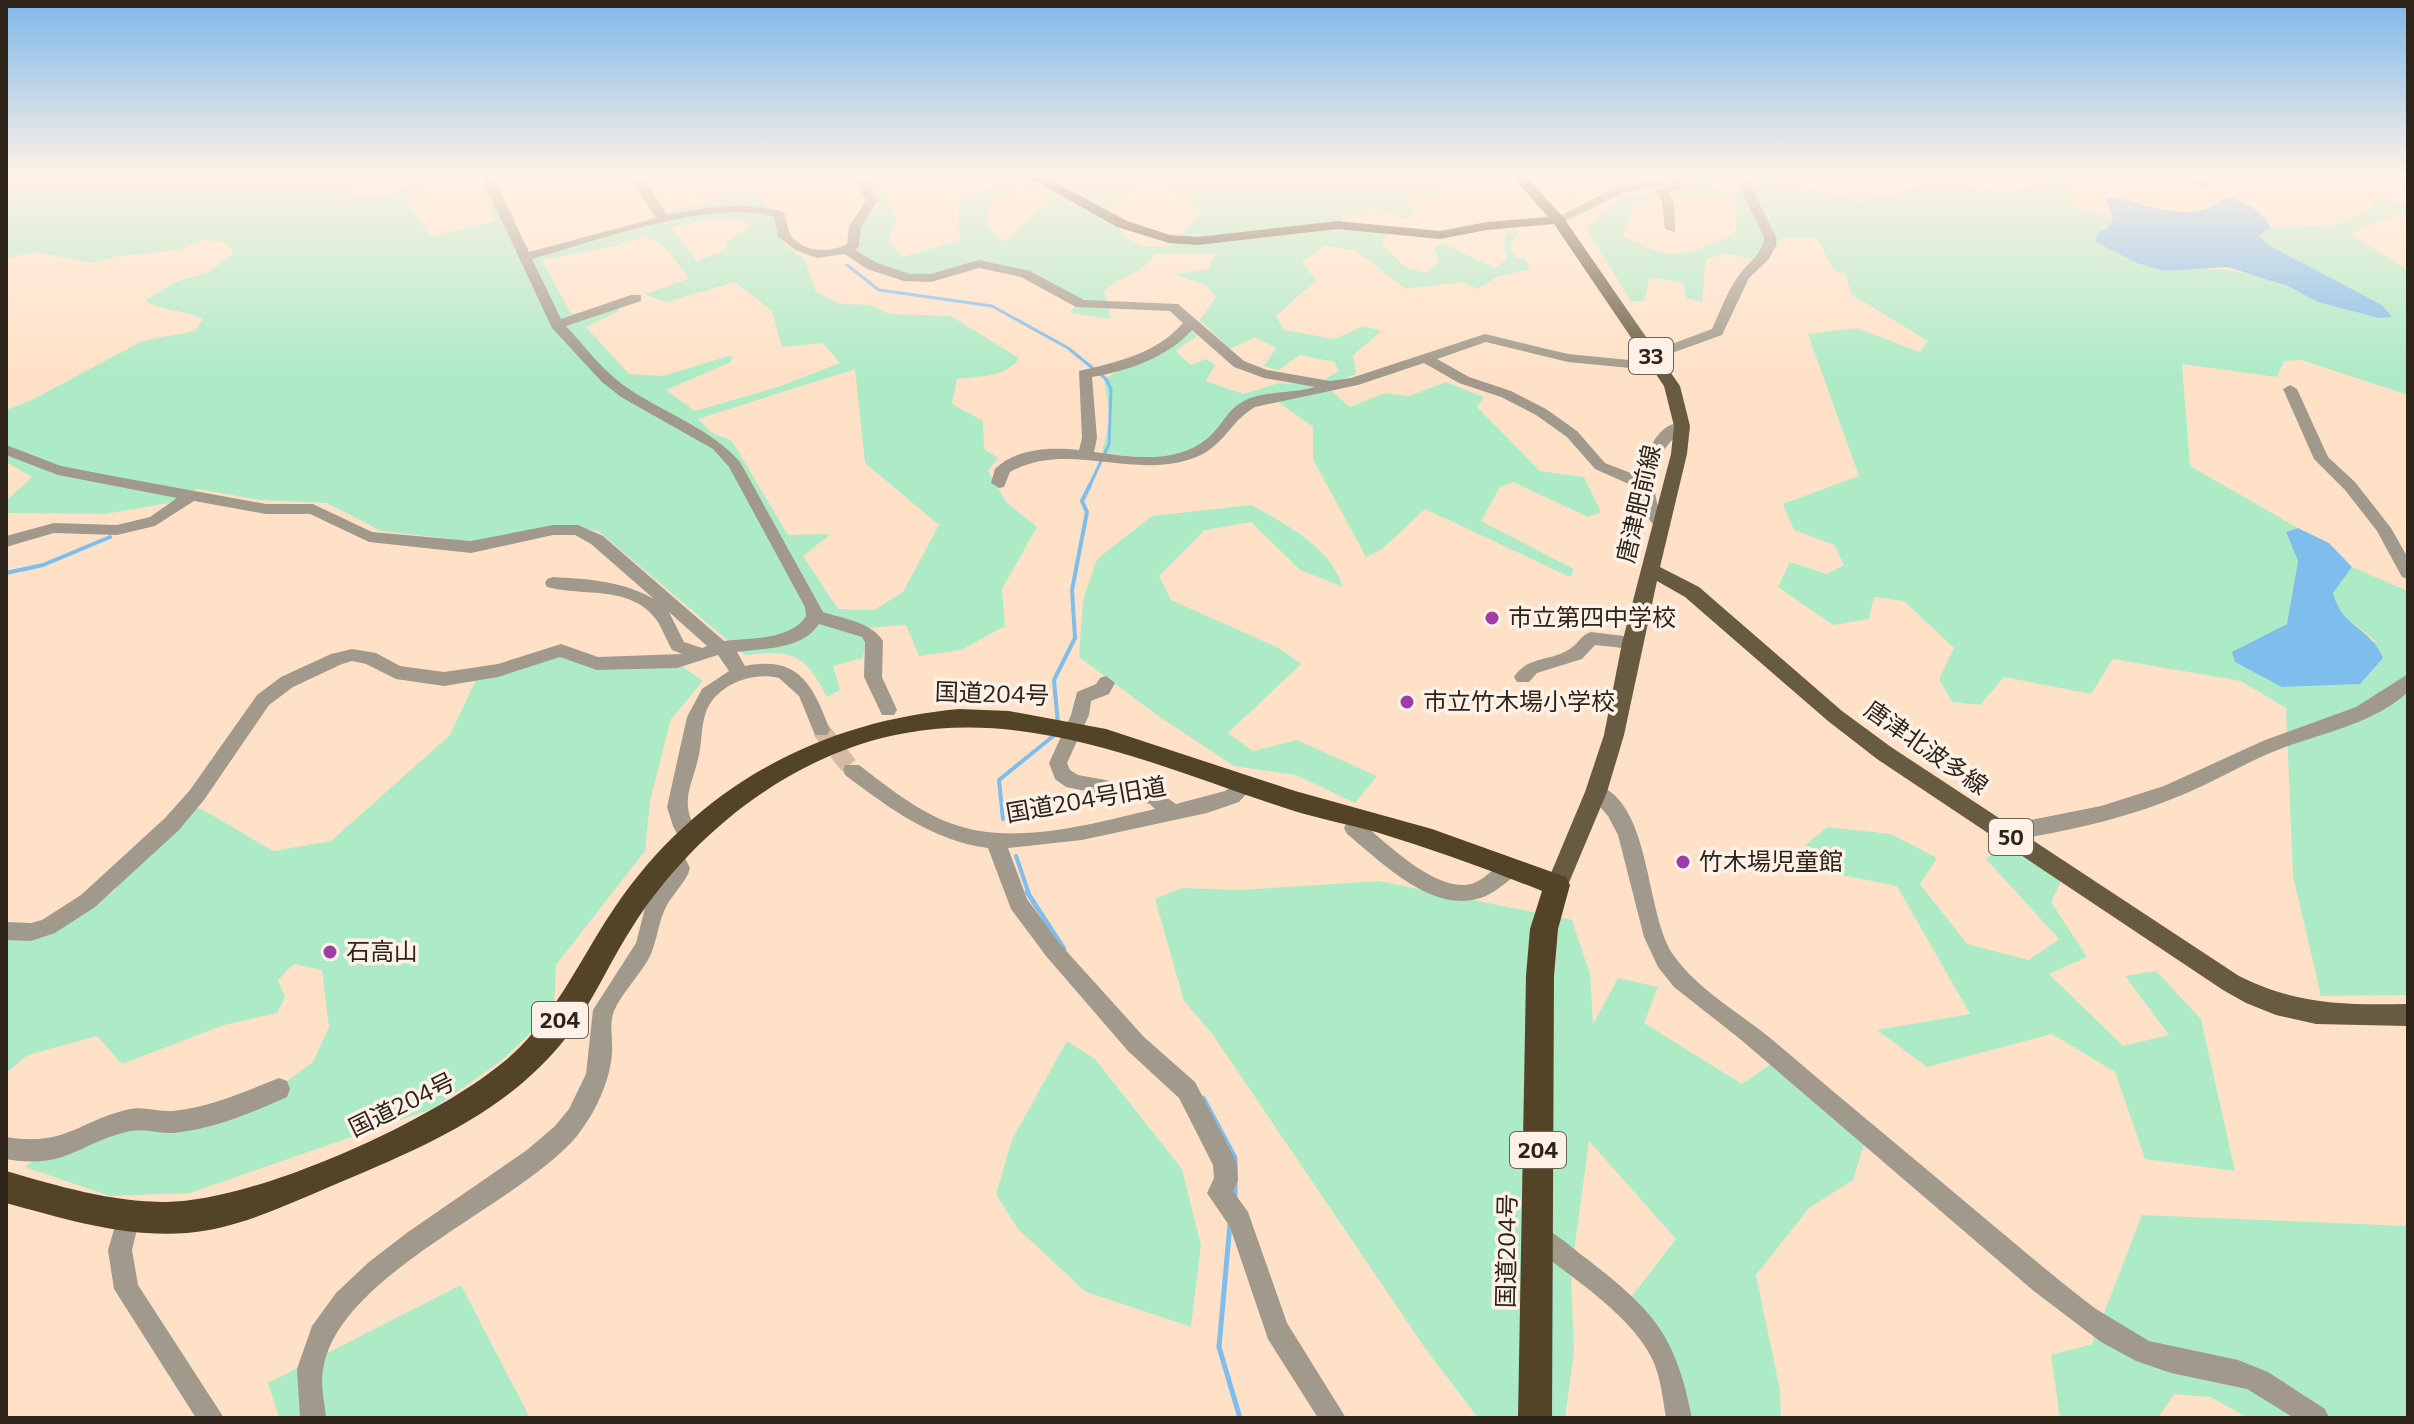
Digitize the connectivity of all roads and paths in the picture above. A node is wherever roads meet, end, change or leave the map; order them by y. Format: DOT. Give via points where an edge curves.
graph roads {
  1 [pos="518,240"];
  2 [pos="588,240"];
  3 [pos="790,240"];
  4 [pos="856,240"];
  5 [pos="1572,240"];
  6 [pos="1770,240"];
  7 [pos="847,250"];
  8 [pos="526,257"];
  9 [pos="636,298"];
  10 [pos="1192,321"];
  11 [pos="557,325"];
  12 [pos="1652,356"];
  13 [pos="1425,358"];
  14 [pos="1330,385"];
  15 [pos="2290,389"];
  16 [pos="1682,426"];
  17 [pos="6,450"];
  18 [pos="1090,456"];
  19 [pos="999,483"];
  20 [pos="1647,486"];
  21 [pos="192,495"];
  22 [pos="1663,525"];
  23 [pos="6,542"];
  24 [pos="1652,571"];
  25 [pos="2408,573"];
  26 [pos="553,583"];
  27 [pos="815,616"];
  28 [pos="1632,643"];
  29 [pos="721,648"];
  30 [pos="701,654"];
  31 [pos="739,673"];
  32 [pos="1523,677"];
  33 [pos="2408,681"];
  34 [pos="1106,683"];
  35 [pos="888,710"];
  36 [pos="821,730"];
  37 [pos="852,770"];
  38 [pos="1246,784"];
  39 [pos="1596,792"];
  40 [pos="1172,812"];
  41 [pos="1358,817"];
  42 [pos="2005,833"];
  43 [pos="996,842"];
  44 [pos="681,846"];
  45 [pos="1511,867"];
  46 [pos="1557,885"];
  47 [pos="6,931"];
  48 [pos="2408,1015"];
  49 [pos="279,1089"];
  50 [pos="6,1148"];
  51 [pos="6,1187"];
  52 [pos="128,1217"];
  53 [pos="1537,1236"];
  54 [pos="211,1418"];
  55 [pos="313,1418"];
  56 [pos="1333,1418"];
  57 [pos="1535,1418"];
  58 [pos="1679,1418"];
  59 [pos="2316,1418"];
  1 -- 8 [label="street"];
  2 -- 8 [label="street"];
  3 -- 7 [label="street" via="824,255"];
  4 -- 7 [label="street"];
  5 -- 12 [label="main road, 唐津肥前線 / 33"];
  6 -- 12 [label="street" via="1765,259 1744,276 1717,332"];
  7 -- 10 [label="street" via="872,266 909,278 931,278 979,264 1025,274 1081,304 1173,307"];
  8 -- 11 [label="street"];
  9 -- 11 [label="street"];
  10 -- 14 [label="street" via="1239,364 1264,374"];
  10 -- 18 [label="street" via="1134,361 1113,371 1084,374 1093,435"];
  11 -- 27 [label="street" via="626,394 728,456"];
  12 -- 13 [label="street" via="1630,364 1594,362 1485,338"];
  12 -- 16 [label="main road, 唐津肥前線 / 33" via="1672,386"];
  13 -- 14 [label="street"];
  13 -- 20 [label="street" via="1541,412 1572,434 1600,466"];
  14 -- 18 [label="street" via="1245,407 1210,444 1174,459"];
  15 -- 25 [label="street" via="2322,459 2383,528"];
  16 -- 20 [label="street" via="1669,431 1657,448"];
  16 -- 22 [label="main road, 唐津肥前線 / 33"];
  17 -- 21 [label="street" via="58,470"];
  18 -- 19 [label="street" via="1029,456 1003,469"];
  20 -- 22 [label="street" via="1652,513"];
  21 -- 23 [label="street" via="155,521 117,530 54,528"];
  21 -- 29 [label="street" via="266,509 313,509 369,537 471,547 578,530 597,540"];
  22 -- 24 [label="main road, 唐津肥前線 / 33"];
  24 -- 28 [label="main road, 唐津肥前線 / 33"];
  24 -- 42 [label="main road, 唐津北波多線 / 50" via="1692,592 1884,753"];
  26 -- 30 [label="street" via="620,590 657,610 678,646"];
  27 -- 29 [label="street" via="788,639"];
  27 -- 35 [label="street" via="868,633 874,641 873,677"];
  28 -- 32 [label="street" via="1591,638 1568,659 1531,668"];
  28 -- 39 [label="main road, 唐津肥前線 / 33" via="1614,735"];
  29 -- 30 [label="street"];
  29 -- 31 [label="street"];
  30 -- 47 [label="street" via="677,662 597,664 561,650 498,670 444,679 396,672 370,658 337,659 263,700 181,814 88,901 48,927"];
  31 -- 36 [label="street" via="758,669 794,679 807,693"];
  31 -- 44 [label="street" via="703,700 694,718 676,801"];
  33 -- 42 [label="street" via="2397,694 2375,705 2141,802 2093,818"];
  34 -- 40 [label="street" via="1083,697 1058,763 1062,774 1073,782 1155,797"];
  37 -- 43 [label="street, 国道204号旧道" via="932,824"];
  38 -- 40 [label="street, 国道204号旧道" via="1232,797"];
  38 -- 41 [label="highway, 国道204号 / 204"];
  38 -- 44 [label="highway, 国道204号 / 204" via="1062,727 958,719 910,723 857,735 764,781"];
  39 -- 46 [label="main road, 唐津肥前線 / 33"];
  39 -- 59 [label="street" via="1612,803 1629,836 1659,953 1682,982 2032,1272 2131,1346 2171,1363 2238,1373 2275,1389"];
  40 -- 43 [label="street, 国道204号旧道" via="1032,840"];
  41 -- 45 [label="highway, 国道204号 / 204"];
  41 -- 45 [label="street" via="1354,828 1436,889 1457,895 1478,891"];
  42 -- 48 [label="main road, 唐津北波多線 / 50" via="2268,1004 2315,1014"];
  43 -- 56 [label="street" via="1018,903 1044,938 1136,1044 1187,1090 1225,1163 1226,1180 1219,1193 1231,1208 1277,1330"];
  44 -- 52 [label="highway, 国道204号 / 204" via="633,902 555,1029 484,1097 430,1130 256,1202 190,1217"];
  44 -- 55 [label="street" via="678,877 656,907 644,948 604,1010 601,1057 588,1099 565,1133 533,1160 427,1232 344,1302 319,1341 310,1368"];
  45 -- 46 [label="highway, 国道204号 / 204"];
  46 -- 53 [label="highway, 国道204号 / 204" via="1544,929 1540,976"];
  49 -- 50 [label="street" via="241,1106 169,1123 151,1117 127,1121 56,1152 33,1155"];
  51 -- 52 [label="highway, 国道204号 / 204"];
  52 -- 54 [label="street" via="120,1250 126,1289"];
  53 -- 57 [label="highway, 国道204号 / 204"];
  53 -- 58 [label="street" via="1606,1290 1655,1341 1671,1373"];
}
